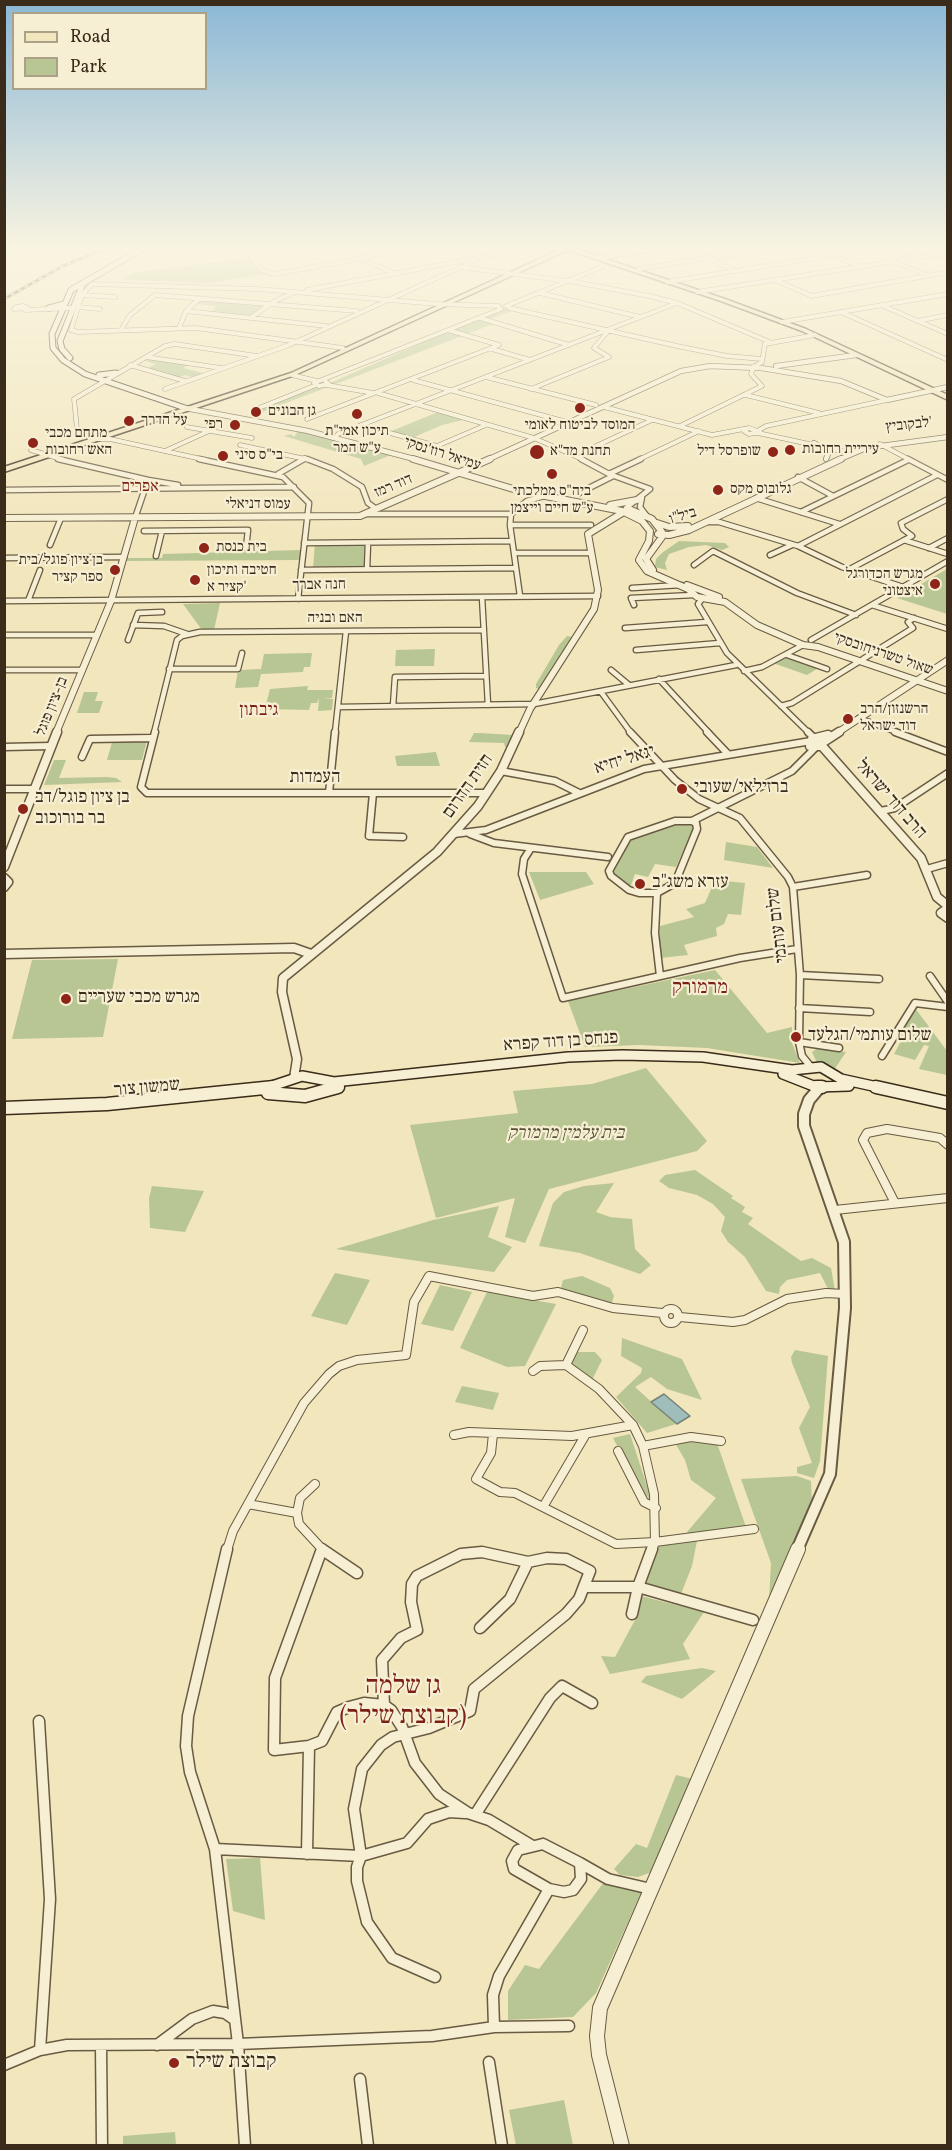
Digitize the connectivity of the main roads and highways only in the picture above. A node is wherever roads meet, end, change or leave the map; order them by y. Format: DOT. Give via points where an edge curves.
graph roads {
  1 [pos="54,349"];
  2 [pos="62,349"];
  3 [pos="346,349"];
  4 [pos="844,349"];
  5 [pos="116,373"];
  6 [pos="289,374"];
  7 [pos="99,375"];
  8 [pos="106,380"];
  9 [pos="948,398"];
  10 [pos="207,403"];
  11 [pos="191,407"];
  12 [pos="216,410"];
  13 [pos="173,411"];
  14 [pos="206,413"];
  15 [pos="114,435"];
  16 [pos="89,437"];
  17 [pos="102,437"];
  18 [pos="44,455"];
  19 [pos="4,468"];
  20 [pos="810,1067"];
  21 [pos="829,1071"];
  22 [pos="313,1078"];
  23 [pos="292,1079"];
  24 [pos="804,1082"];
  25 [pos="823,1086"];
  26 [pos="900,1091"];
  27 [pos="315,1092"];
  28 [pos="293,1094"];
  29 [pos="948,1103"];
  30 [pos="4,1108"];
  31 [pos="4,1115"];
  1 -- 8 [label="main road" via="77,370"];
  2 -- 7 [label="main road" via="79,365"];
  3 -- 6 [label="main road"];
  4 -- 9 [label="main road"];
  5 -- 7 [label="main road"];
  6 -- 10 [label="main road"];
  6 -- 11 [label="main road"];
  7 -- 8 [label="main road"];
  8 -- 11 [label="main road"];
  8 -- 13 [label="main road"];
  10 -- 11 [label="main road"];
  10 -- 12 [label="main road"];
  11 -- 13 [label="main road"];
  11 -- 13 [label="main road"];
  13 -- 14 [label="main road"];
  13 -- 15 [label="main road"];
  15 -- 16 [label="main road"];
  15 -- 17 [label="main road"];
  16 -- 17 [label="main road"];
  16 -- 18 [label="main road"];
  17 -- 18 [label="main road"];
  18 -- 19 [label="main road"];
  20 -- 21 [label="main road, פנחס בן דוד קפרא"];
  20 -- 22 [label="main road, פנחס בן דוד קפרא" via="785,1070 689,1056 603,1055 334,1082"];
  20 -- 24 [label="main road" via="801,1071"];
  21 -- 25 [label="main road" via="833,1080"];
  21 -- 26 [label="main road" via="841,1079"];
  22 -- 23 [label="main road, פנחס בן דוד קפרא"];
  22 -- 27 [label="main road" via="320,1084"];
  23 -- 28 [label="main road" via="287,1088"];
  23 -- 30 [label="main road, שמשון צור" via="269,1088 227,1093"];
  24 -- 25 [label="main road, פנחס בן דוד קפרא"];
  24 -- 27 [label="main road, פנחס בן דוד קפרא" via="783,1074 731,1066 613,1060"];
  25 -- 26 [label="main road"];
  26 -- 29 [label="main road"];
  27 -- 28 [label="main road, פנחס בן דוד קפרא" via="305,1096"];
  28 -- 31 [label="main road, שמשון צור"];
}
